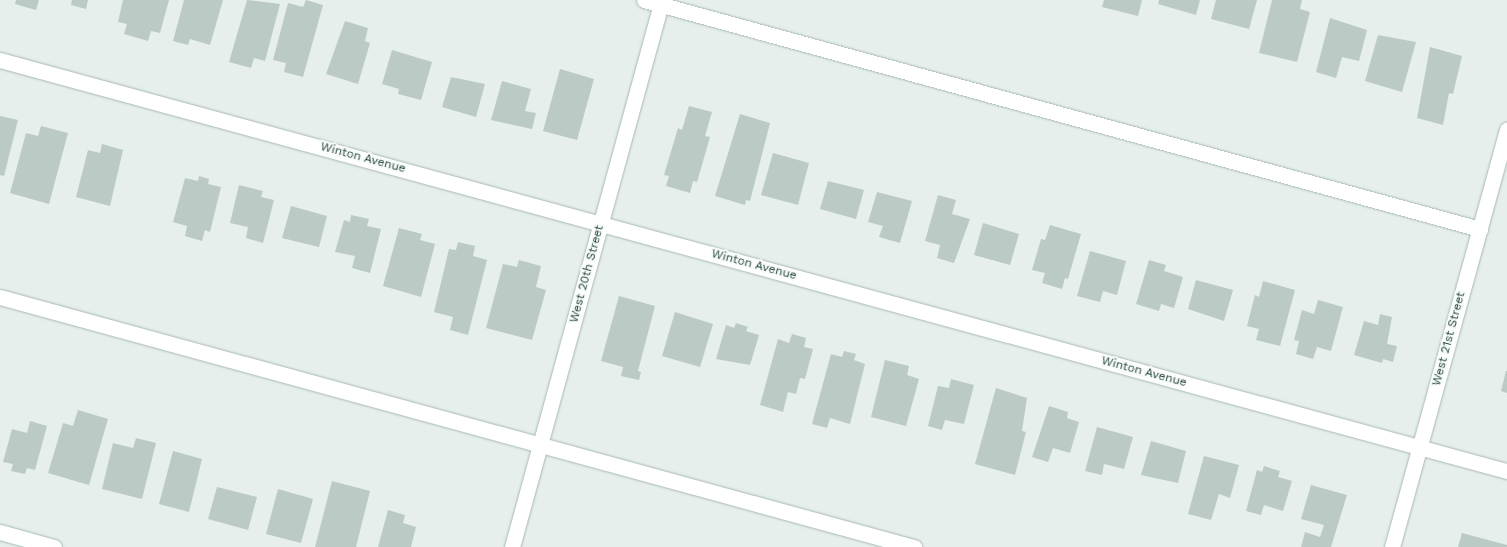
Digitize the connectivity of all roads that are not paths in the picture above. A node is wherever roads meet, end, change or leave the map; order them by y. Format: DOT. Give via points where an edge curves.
graph roads {
  1 [pos="644,0"];
  2 [pos="661,2"];
  3 [pos="0,60"];
  4 [pos="1507,130"];
  5 [pos="601,223"];
  6 [pos="1480,229"];
  7 [pos="0,297"];
  8 [pos="540,445"];
  9 [pos="1420,447"];
  10 [pos="1507,471"];
  11 [pos="0,532"];
  12 [pos="54,547"];
  13 [pos="512,547"];
  14 [pos="914,547"];
  15 [pos="1392,547"];
  1 -- 2 [label="street"];
  2 -- 5 [label="street, West 20th Street"];
  2 -- 6 [label="street"];
  3 -- 5 [label="street, Winton Avenue"];
  4 -- 6 [label="street, West 21st Street"];
  5 -- 8 [label="street, West 20th Street"];
  5 -- 9 [label="street, Winton Avenue"];
  6 -- 9 [label="street, West 21st Street"];
  7 -- 8 [label="street"];
  8 -- 13 [label="street, West 20th Street"];
  8 -- 14 [label="street"];
  9 -- 10 [label="street, Winton Avenue"];
  9 -- 15 [label="street, West 21st Street"];
  11 -- 12 [label="street"];
}
